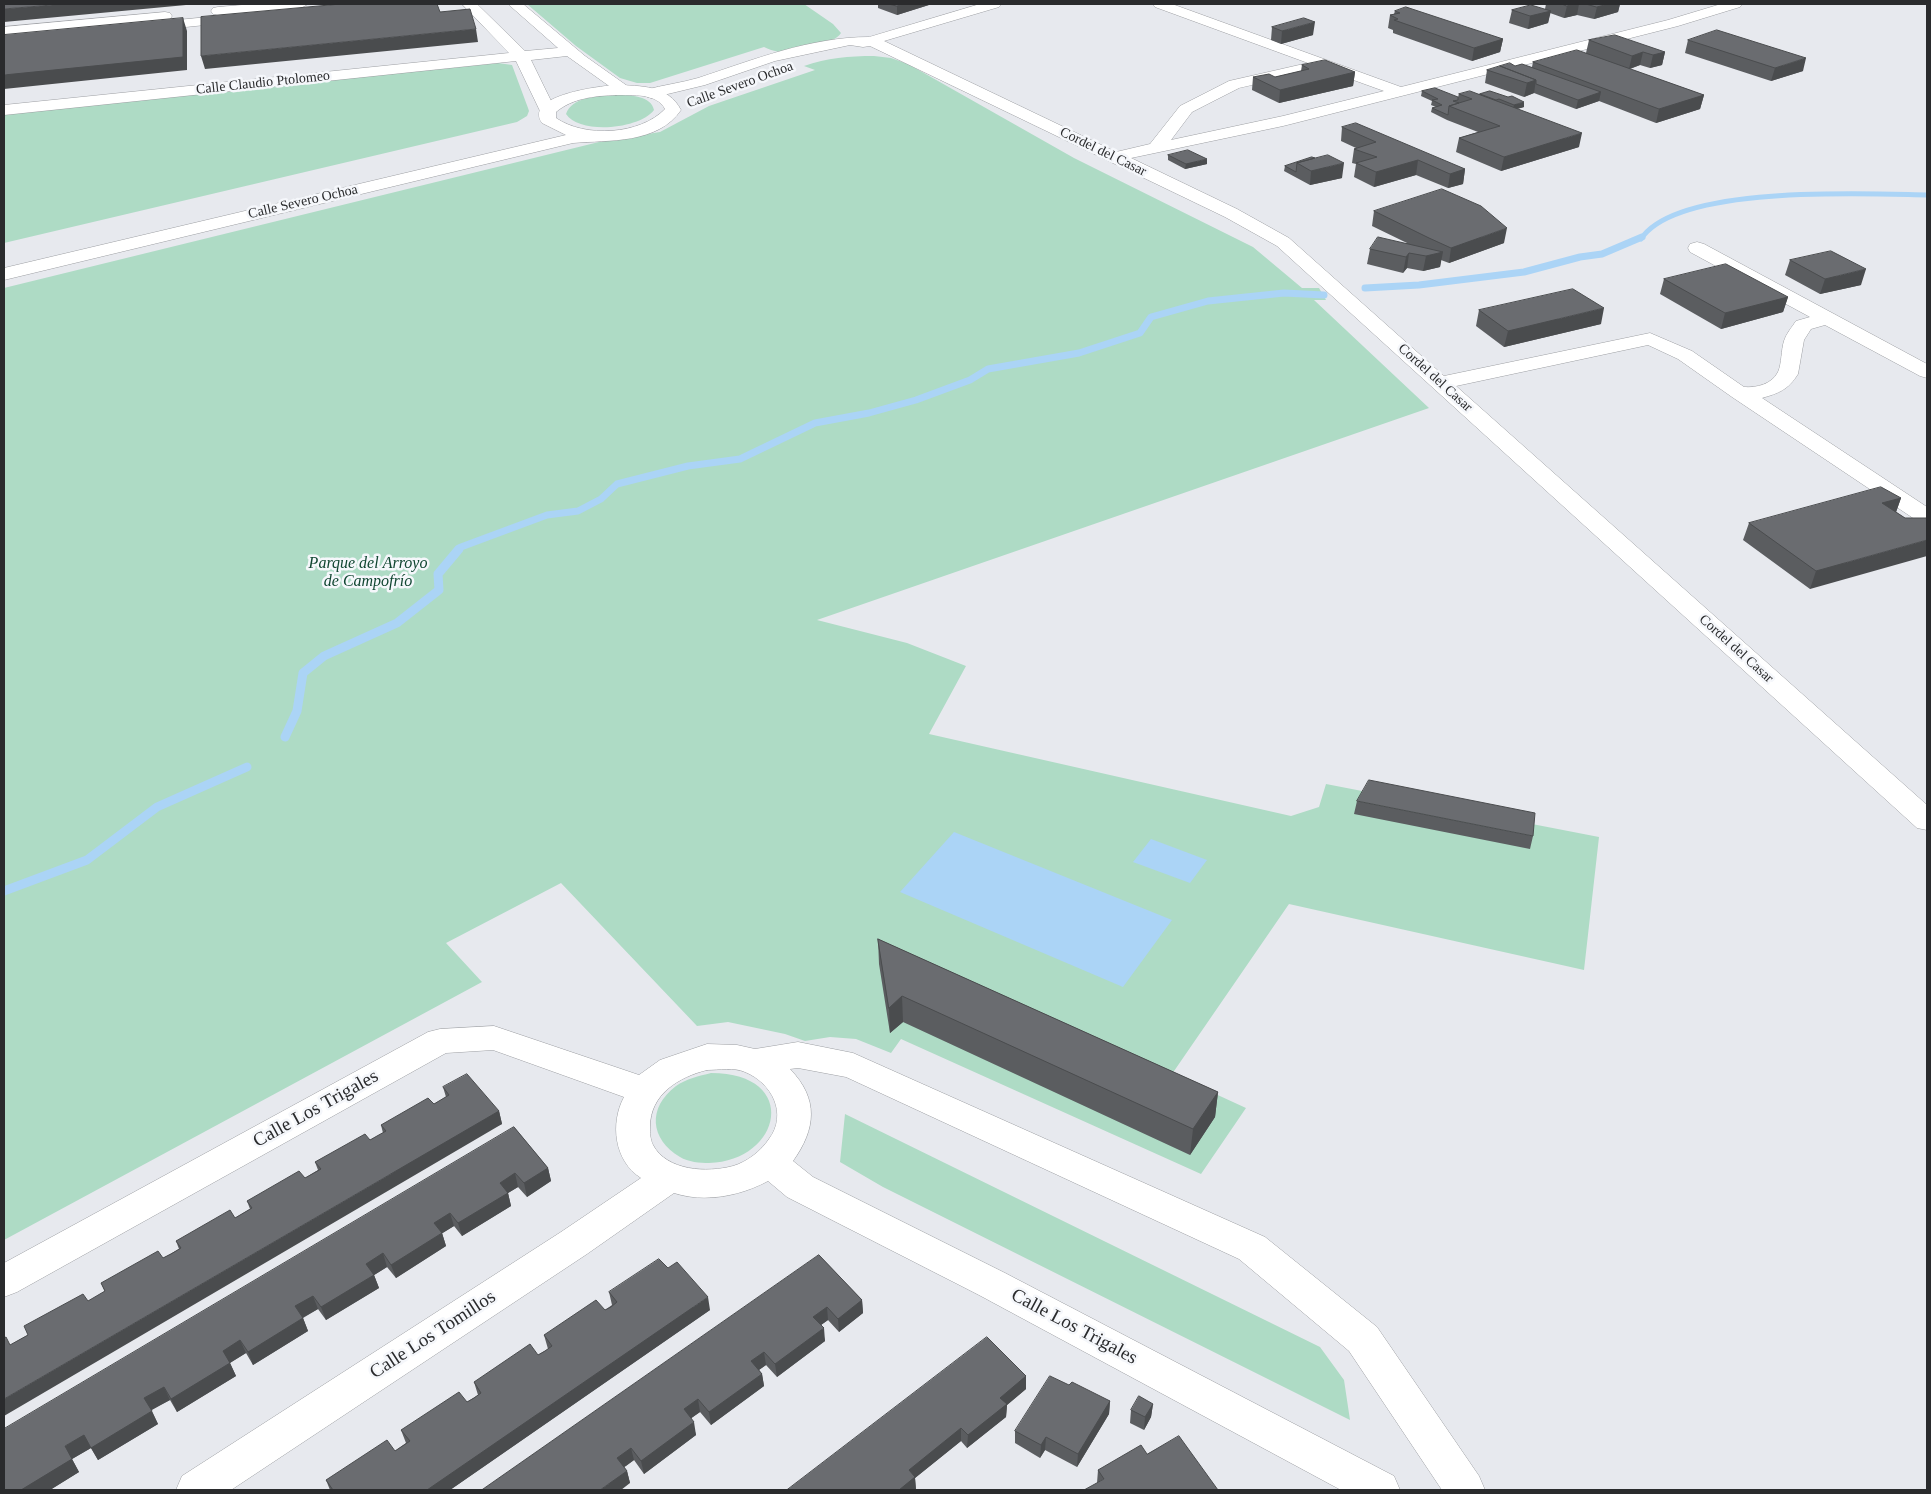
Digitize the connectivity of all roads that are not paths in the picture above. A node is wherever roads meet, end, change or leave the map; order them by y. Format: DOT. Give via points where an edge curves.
graph roads {
  1 [pos="301,4"];
  2 [pos="469,4"];
  3 [pos="514,4"];
  4 [pos="994,4"];
  5 [pos="1160,4"];
  6 [pos="1735,4"];
  7 [pos="316,11"];
  8 [pos="4,31"];
  9 [pos="4,40"];
  10 [pos="872,41"];
  11 [pos="565,46"];
  12 [pos="516,52"];
  13 [pos="895,52"];
  14 [pos="789,53"];
  15 [pos="808,60"];
  16 [pos="1324,64"];
  17 [pos="775,72"];
  18 [pos="748,81"];
  19 [pos="625,90"];
  20 [pos="1399,91"];
  21 [pos="651,93"];
  22 [pos="706,96"];
  23 [pos="4,99"];
  24 [pos="4,110"];
  25 [pos="543,120"];
  26 [pos="604,135"];
  27 [pos="511,136"];
  28 [pos="1156,148"];
  29 [pos="1114,157"];
  30 [pos="1696,248"];
  31 [pos="4,258"];
  32 [pos="4,274"];
  33 [pos="1826,319"];
  34 [pos="1927,372"];
  35 [pos="1441,383"];
  36 [pos="1739,393"];
  37 [pos="1927,517"];
  38 [pos="1927,821"];
  39 [pos="754,1062"];
  40 [pos="645,1091"];
  41 [pos="770,1162"];
  42 [pos="668,1178"];
  43 [pos="4,1281"];
  44 [pos="196,1490"];
  45 [pos="1380,1490"];
  46 [pos="1465,1490"];
  1 -- 8 [label="street"];
  2 -- 12 [label="street"];
  3 -- 11 [label="street"];
  4 -- 10 [label="street"];
  5 -- 16 [label="street"];
  6 -- 20 [label="street" via="1673,23"];
  7 -- 9 [label="street"];
  10 -- 13 [label="street, Cordel del Casar"];
  10 -- 14 [label="street, Calle Severo Ochoa" via="850,40"];
  10 -- 15 [label="street, Calle Severo Ochoa"];
  11 -- 12 [label="street"];
  11 -- 19 [label="street"];
  12 -- 23 [label="street, Calle Claudio Ptolomeo"];
  12 -- 24 [label="street, Calle Claudio Ptolomeo"];
  12 -- 25 [label="street"];
  13 -- 15 [label="street, Calle Severo Ochoa" via="860,51"];
  13 -- 29 [label="street, Cordel del Casar"];
  14 -- 15 [label="street, Calle Severo Ochoa"];
  14 -- 21 [label="street, Calle Severo Ochoa" via="700,82"];
  15 -- 17 [label="street, Calle Severo Ochoa"];
  16 -- 20 [label="street"];
  16 -- 28 [label="street" via="1234,84 1186,109"];
  18 -- 22 [label="street, Calle Severo Ochoa"];
  19 -- 21 [label="street"];
  19 -- 25 [label="street" via="591,92 563,100"];
  20 -- 28 [label="street" via="1283,121"];
  21 -- 26 [label="street" via="679,107 667,119 651,127"];
  25 -- 26 [label="street" via="578,134"];
  26 -- 32 [label="street, Calle Severo Ochoa" via="520,150"];
  27 -- 31 [label="street, Calle Severo Ochoa"];
  28 -- 29 [label="street"];
  29 -- 35 [label="street, Cordel del Casar" via="1231,213 1283,242"];
  30 -- 33 [label="street"];
  33 -- 34 [label="street"];
  33 -- 36 [label="street" via="1803,325 1794,340 1788,374 1774,388 1754,394"];
  35 -- 36 [label="street" via="1650,339 1685,355"];
  35 -- 38 [label="street, Cordel del Casar"];
  36 -- 37 [label="street"];
  39 -- 40 [label="street" via="731,1057 707,1057 662,1075"];
  39 -- 41 [label="street" via="774,1072 788,1087 795,1106 794,1126 786,1145"];
  39 -- 46 [label="street" via="798,1055 853,1066 1252,1248 1363,1339"];
  40 -- 42 [label="street" via="634,1110 631,1129 636,1149 649,1165"];
  40 -- 43 [label="street, Calle Los Trigales" via="494,1038 440,1041"];
  41 -- 42 [label="street" via="748,1176 721,1183 694,1184"];
  41 -- 45 [label="street, Calle Los Trigales" via="800,1187 992,1284"];
  42 -- 44 [label="street, Calle Los Tomillos"];
}
